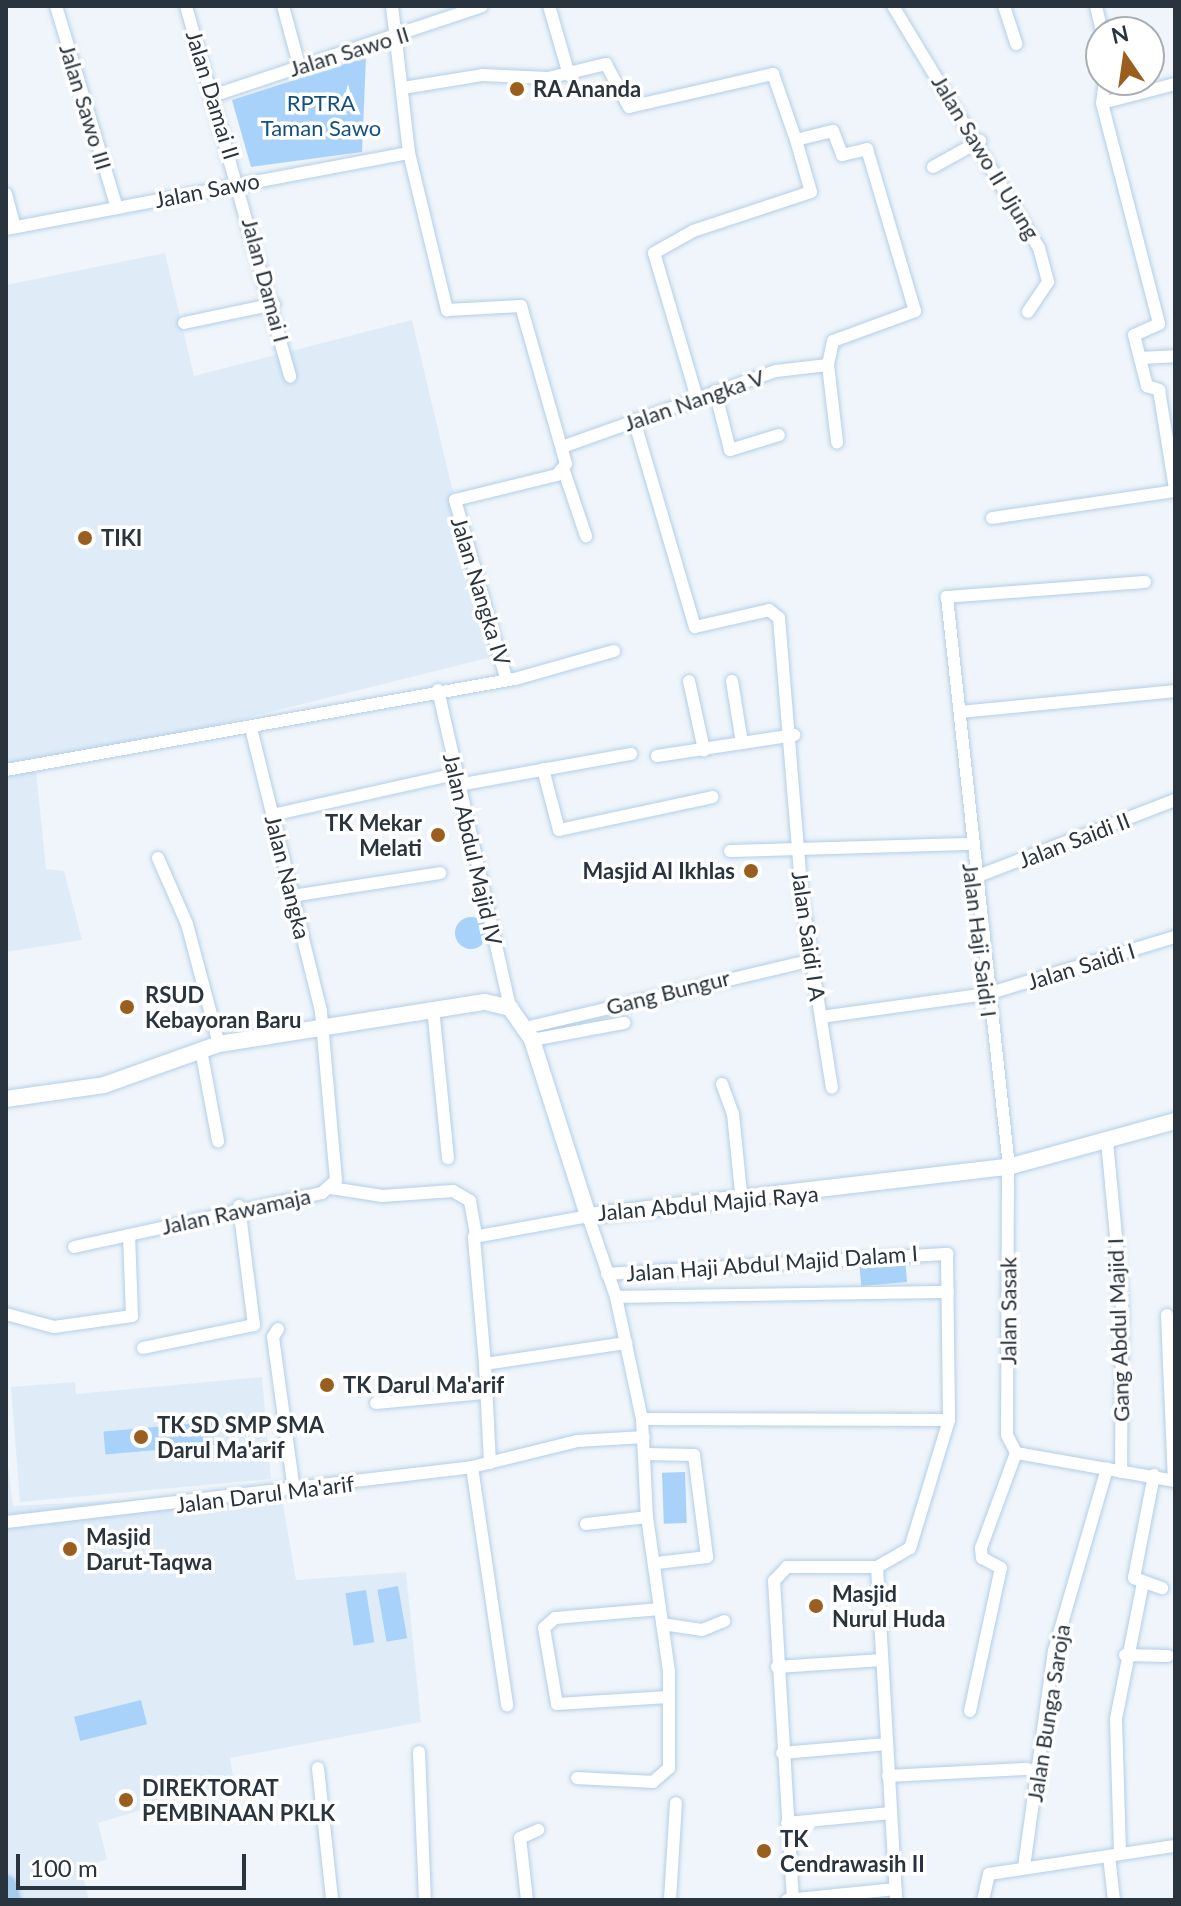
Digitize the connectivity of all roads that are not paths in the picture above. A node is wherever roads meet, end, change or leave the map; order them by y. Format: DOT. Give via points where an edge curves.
graph roads {
  1 [pos="56,6"];
  2 [pos="186,6"];
  3 [pos="283,6"];
  4 [pos="392,6"];
  5 [pos="482,6"];
  6 [pos="549,6"];
  7 [pos="893,6"];
  8 [pos="1004,6"];
  9 [pos="395,38"];
  10 [pos="1016,44"];
  11 [pos="299,65"];
  12 [pos="569,75"];
  13 [pos="1175,84"];
  14 [pos="403,88"];
  15 [pos="215,95"];
  16 [pos="1103,96"];
  17 [pos="1102,103"];
  18 [pos="796,140"];
  19 [pos="980,141"];
  20 [pos="409,153"];
  21 [pos="933,167"];
  22 [pos="240,184"];
  23 [pos="6,194"];
  24 [pos="117,208"];
  25 [pos="11,228"];
  26 [pos="274,304"];
  27 [pos="1028,312"];
  28 [pos="184,323"];
  29 [pos="1175,356"];
  30 [pos="1140,358"];
  31 [pos="828,365"];
  32 [pos="290,377"];
  33 [pos="715,391"];
  34 [pos="697,398"];
  35 [pos="634,420"];
  36 [pos="779,435"];
  37 [pos="837,442"];
  38 [pos="562,447"];
  39 [pos="564,471"];
  40 [pos="1175,490"];
  41 [pos="992,518"];
  42 [pos="586,536"];
  43 [pos="1145,582"];
  44 [pos="614,651"];
  45 [pos="506,678"];
  46 [pos="689,681"];
  47 [pos="732,681"];
  48 [pos="438,690"];
  49 [pos="1175,691"];
  50 [pos="961,712"];
  51 [pos="251,729"];
  52 [pos="794,735"];
  53 [pos="742,743"];
  54 [pos="704,750"];
  55 [pos="631,754"];
  56 [pos="657,756"];
  57 [pos="543,769"];
  58 [pos="6,770"];
  59 [pos="457,779"];
  60 [pos="713,797"];
  61 [pos="1175,800"];
  62 [pos="272,815"];
  63 [pos="968,844"];
  64 [pos="798,850"];
  65 [pos="730,851"];
  66 [pos="158,858"];
  67 [pos="440,873"];
  68 [pos="973,878"];
  69 [pos="292,896"];
  70 [pos="1175,937"];
  71 [pos="812,960"];
  72 [pos="987,994"];
  73 [pos="433,1008"];
  74 [pos="510,1008"];
  75 [pos="821,1017"];
  76 [pos="624,1023"];
  77 [pos="324,1025"];
  78 [pos="528,1034"];
  79 [pos="219,1044"];
  80 [pos="201,1050"];
  81 [pos="722,1084"];
  82 [pos="832,1088"];
  83 [pos="6,1099"];
  84 [pos="1175,1121"];
  85 [pos="218,1141"];
  86 [pos="1107,1141"];
  87 [pos="448,1158"];
  88 [pos="1008,1167"];
  89 [pos="331,1188"];
  90 [pos="742,1202"];
  91 [pos="239,1206"];
  92 [pos="588,1216"];
  93 [pos="129,1235"];
  94 [pos="477,1236"];
  95 [pos="74,1247"];
  96 [pos="607,1274"];
  97 [pos="948,1292"];
  98 [pos="616,1297"];
  99 [pos="6,1314"];
  100 [pos="1167,1315"];
  101 [pos="278,1329"];
  102 [pos="626,1343"];
  103 [pos="143,1348"];
  104 [pos="485,1364"];
  105 [pos="484,1393"];
  106 [pos="376,1403"];
  107 [pos="642,1419"];
  108 [pos="949,1420"];
  109 [pos="644,1437"];
  110 [pos="1016,1453"];
  111 [pos="645,1454"];
  112 [pos="490,1463"];
  113 [pos="472,1467"];
  114 [pos="1114,1471"];
  115 [pos="1154,1475"];
  116 [pos="1174,1480"];
  117 [pos="294,1490"];
  118 [pos="647,1517"];
  119 [pos="6,1522"];
  120 [pos="586,1524"];
  121 [pos="657,1563"];
  122 [pos="877,1567"];
  123 [pos="1143,1583"];
  124 [pos="1162,1588"];
  125 [pos="660,1609"];
  126 [pos="724,1621"];
  127 [pos="662,1624"];
  128 [pos="1125,1655"];
  129 [pos="1168,1656"];
  130 [pos="882,1660"];
  131 [pos="777,1667"];
  132 [pos="668,1697"];
  133 [pos="507,1705"];
  134 [pos="970,1711"];
  135 [pos="887,1744"];
  136 [pos="419,1752"];
  137 [pos="782,1753"];
  138 [pos="318,1768"];
  139 [pos="1028,1769"];
  140 [pos="888,1776"];
  141 [pos="577,1778"];
  142 [pos="676,1803"];
  143 [pos="891,1813"];
  144 [pos="787,1823"];
  145 [pos="538,1830"];
  146 [pos="1175,1846"];
  147 [pos="1114,1855"];
  148 [pos="1024,1867"];
  149 [pos="6,1886"];
  150 [pos="895,1894"];
  151 [pos="10,1900"];
  152 [pos="332,1900"];
  153 [pos="425,1900"];
  154 [pos="527,1900"];
  155 [pos="670,1900"];
  156 [pos="785,1900"];
  157 [pos="793,1900"];
  158 [pos="983,1900"];
  159 [pos="1114,1900"];
  1 -- 24 [label="street, Jalan Sawo III"];
  2 -- 15 [label="street, Jalan Damai II"];
  3 -- 11 [label="street"];
  4 -- 9 [label="street"];
  5 -- 9 [label="street, Jalan Sawo II"];
  6 -- 12 [label="street"];
  7 -- 19 [label="street, Jalan Sawo II Ujung"];
  8 -- 10 [label="street"];
  9 -- 11 [label="street, Jalan Sawo II"];
  9 -- 14 [label="street"];
  11 -- 15 [label="street, Jalan Sawo II"];
  12 -- 14 [label="street" via="482,75"];
  12 -- 18 [label="street" via="611,65 629,107 773,74"];
  13 -- 17 [label="street"];
  14 -- 20 [label="street"];
  15 -- 22 [label="street, Jalan Damai II"];
  16 -- 17 [label="street"];
  17 -- 30 [label="street" via="1159,324 1134,331"];
  18 -- 31 [label="street" via="833,131 842,155 867,149 915,307 836,339"];
  18 -- 34 [label="street" via="811,192 693,231 654,253"];
  19 -- 21 [label="street"];
  19 -- 27 [label="street, Jalan Sawo II Ujung" via="1045,264 1045,291"];
  20 -- 22 [label="street, Jalan Sawo"];
  20 -- 38 [label="street" via="447,310 521,306"];
  22 -- 24 [label="street, Jalan Sawo"];
  22 -- 26 [label="street, Jalan Damai I"];
  23 -- 25 [label="street"];
  24 -- 25 [label="street, Jalan Sawo"];
  26 -- 28 [label="street"];
  26 -- 32 [label="street, Jalan Damai I"];
  29 -- 30 [label="street"];
  30 -- 40 [label="street" via="1147,386 1159,390"];
  31 -- 33 [label="street, Jalan Nangka V" via="776,371"];
  31 -- 37 [label="street"];
  33 -- 34 [label="street, Jalan Nangka V"];
  33 -- 36 [label="street" via="730,450"];
  34 -- 35 [label="street, Jalan Nangka V"];
  35 -- 38 [label="street, Jalan Nangka V"];
  35 -- 52 [label="street, Jalan Saidi I A" via="695,627 769,610 777,614"];
  38 -- 39 [label="street"];
  39 -- 42 [label="street"];
  39 -- 45 [label="street, Jalan Nangka IV" via="455,500"];
  40 -- 41 [label="street"];
  43 -- 50 [label="street, Jalan Haji Saidi I" via="947,597"];
  44 -- 45 [label="street"];
  45 -- 48 [label="street"];
  46 -- 54 [label="street"];
  47 -- 53 [label="street"];
  48 -- 51 [label="street"];
  48 -- 59 [label="street, Jalan Abdul Majid IV"];
  49 -- 50 [label="street"];
  50 -- 63 [label="street, Jalan Haji Saidi I"];
  51 -- 58 [label="street"];
  51 -- 62 [label="street, Jalan Nangka"];
  52 -- 53 [label="street"];
  52 -- 64 [label="street, Jalan Saidi I A"];
  53 -- 54 [label="street"];
  54 -- 56 [label="street"];
  55 -- 57 [label="street"];
  57 -- 59 [label="street"];
  57 -- 60 [label="street" via="559,830"];
  59 -- 62 [label="street"];
  59 -- 74 [label="street, Jalan Abdul Majid IV"];
  61 -- 68 [label="street, Jalan Saidi II"];
  62 -- 69 [label="street, Jalan Nangka"];
  63 -- 64 [label="street"];
  63 -- 68 [label="street, Jalan Haji Saidi I"];
  64 -- 65 [label="street"];
  64 -- 71 [label="street, Jalan Saidi I A"];
  66 -- 79 [label="street" via="183,911"];
  67 -- 69 [label="street"];
  68 -- 72 [label="street, Jalan Haji Saidi I"];
  69 -- 77 [label="street, Jalan Nangka"];
  70 -- 72 [label="street, Jalan Saidi I"];
  71 -- 75 [label="street, Jalan Saidi I A"];
  71 -- 78 [label="street, Gang Bungur"];
  72 -- 75 [label="street, Jalan Saidi I A"];
  72 -- 88 [label="street, Jalan Haji Saidi I"];
  73 -- 74 [label="street"];
  73 -- 77 [label="street"];
  73 -- 87 [label="street"];
  74 -- 78 [label="street, Jalan Abdul Majid Raya"];
  75 -- 82 [label="street"];
  76 -- 78 [label="street"];
  77 -- 79 [label="street"];
  77 -- 89 [label="street, Jalan Rawamaja"];
  78 -- 92 [label="street, Jalan Abdul Majid Raya"];
  79 -- 80 [label="street"];
  80 -- 83 [label="street" via="104,1085"];
  80 -- 85 [label="street"];
  81 -- 90 [label="street" via="733,1114"];
  84 -- 86 [label="street, Jalan Abdul Majid Raya"];
  86 -- 88 [label="street, Jalan Abdul Majid Raya"];
  86 -- 114 [label="street, Gang Abdul Majid I" via="1122,1300"];
  88 -- 90 [label="street, Jalan Abdul Majid Raya"];
  88 -- 110 [label="street, Jalan Sasak" via="1007,1435"];
  89 -- 91 [label="street, Jalan Rawamaja"];
  89 -- 94 [label="street" via="382,1196 453,1191 470,1201"];
  90 -- 92 [label="street, Jalan Abdul Majid Raya"];
  91 -- 93 [label="street, Jalan Rawamaja"];
  91 -- 103 [label="street" via="254,1325"];
  92 -- 94 [label="street"];
  92 -- 96 [label="street"];
  93 -- 95 [label="street, Jalan Rawamaja"];
  93 -- 99 [label="street" via="132,1316 54,1327"];
  94 -- 104 [label="street"];
  96 -- 97 [label="street, Jalan Haji Abdul Majid Dalam I" via="947,1254"];
  96 -- 98 [label="street"];
  97 -- 98 [label="street, Jalan Haji Abdul Majid Dalam I"];
  97 -- 108 [label="street, Jalan Haji Abdul Majid Dalam I"];
  98 -- 102 [label="street"];
  100 -- 116 [label="street"];
  101 -- 117 [label="street" via="273,1337"];
  102 -- 104 [label="street"];
  102 -- 107 [label="street"];
  104 -- 105 [label="street"];
  105 -- 106 [label="street"];
  105 -- 112 [label="street"];
  107 -- 108 [label="street"];
  107 -- 109 [label="street"];
  108 -- 122 [label="street, Jalan Haji Abdul Majid Dalam I" via="921,1528 905,1555"];
  109 -- 111 [label="street"];
  109 -- 112 [label="street, Jalan Darul Ma'arif"];
  110 -- 114 [label="street"];
  110 -- 134 [label="street" via="981,1548 982,1558 1001,1568"];
  111 -- 118 [label="street"];
  111 -- 121 [label="street" via="694,1455 707,1557"];
  112 -- 113 [label="street, Jalan Darul Ma'arif"];
  113 -- 117 [label="street, Jalan Darul Ma'arif"];
  113 -- 133 [label="street"];
  114 -- 115 [label="street"];
  114 -- 148 [label="street, Jalan Bunga Saroja" via="1054,1651"];
  115 -- 116 [label="street"];
  115 -- 123 [label="street" via="1134,1575"];
  117 -- 119 [label="street, Jalan Darul Ma'arif"];
  118 -- 120 [label="street"];
  118 -- 121 [label="street"];
  121 -- 125 [label="street"];
  122 -- 130 [label="street"];
  122 -- 131 [label="street" via="782,1569 774,1581"];
  123 -- 124 [label="street"];
  123 -- 128 [label="street"];
  125 -- 127 [label="street"];
  125 -- 132 [label="street" via="555,1618 544,1628 557,1704"];
  126 -- 127 [label="street" via="702,1630"];
  127 -- 132 [label="street"];
  128 -- 129 [label="street"];
  128 -- 147 [label="street" via="1113,1781"];
  130 -- 131 [label="street"];
  130 -- 135 [label="street"];
  131 -- 137 [label="street"];
  132 -- 141 [label="street" via="665,1778"];
  135 -- 137 [label="street"];
  135 -- 140 [label="street"];
  136 -- 153 [label="street"];
  137 -- 144 [label="street"];
  138 -- 152 [label="street"];
  139 -- 140 [label="street"];
  140 -- 143 [label="street"];
  142 -- 155 [label="street"];
  143 -- 144 [label="street"];
  143 -- 150 [label="street"];
  144 -- 157 [label="street"];
  145 -- 154 [label="street" via="520,1838"];
  146 -- 147 [label="street"];
  147 -- 148 [label="street"];
  147 -- 159 [label="street"];
  148 -- 158 [label="street" via="989,1874"];
  149 -- 151 [label="main road"];
  150 -- 157 [label="street"];
  156 -- 157 [label="street"];
}
